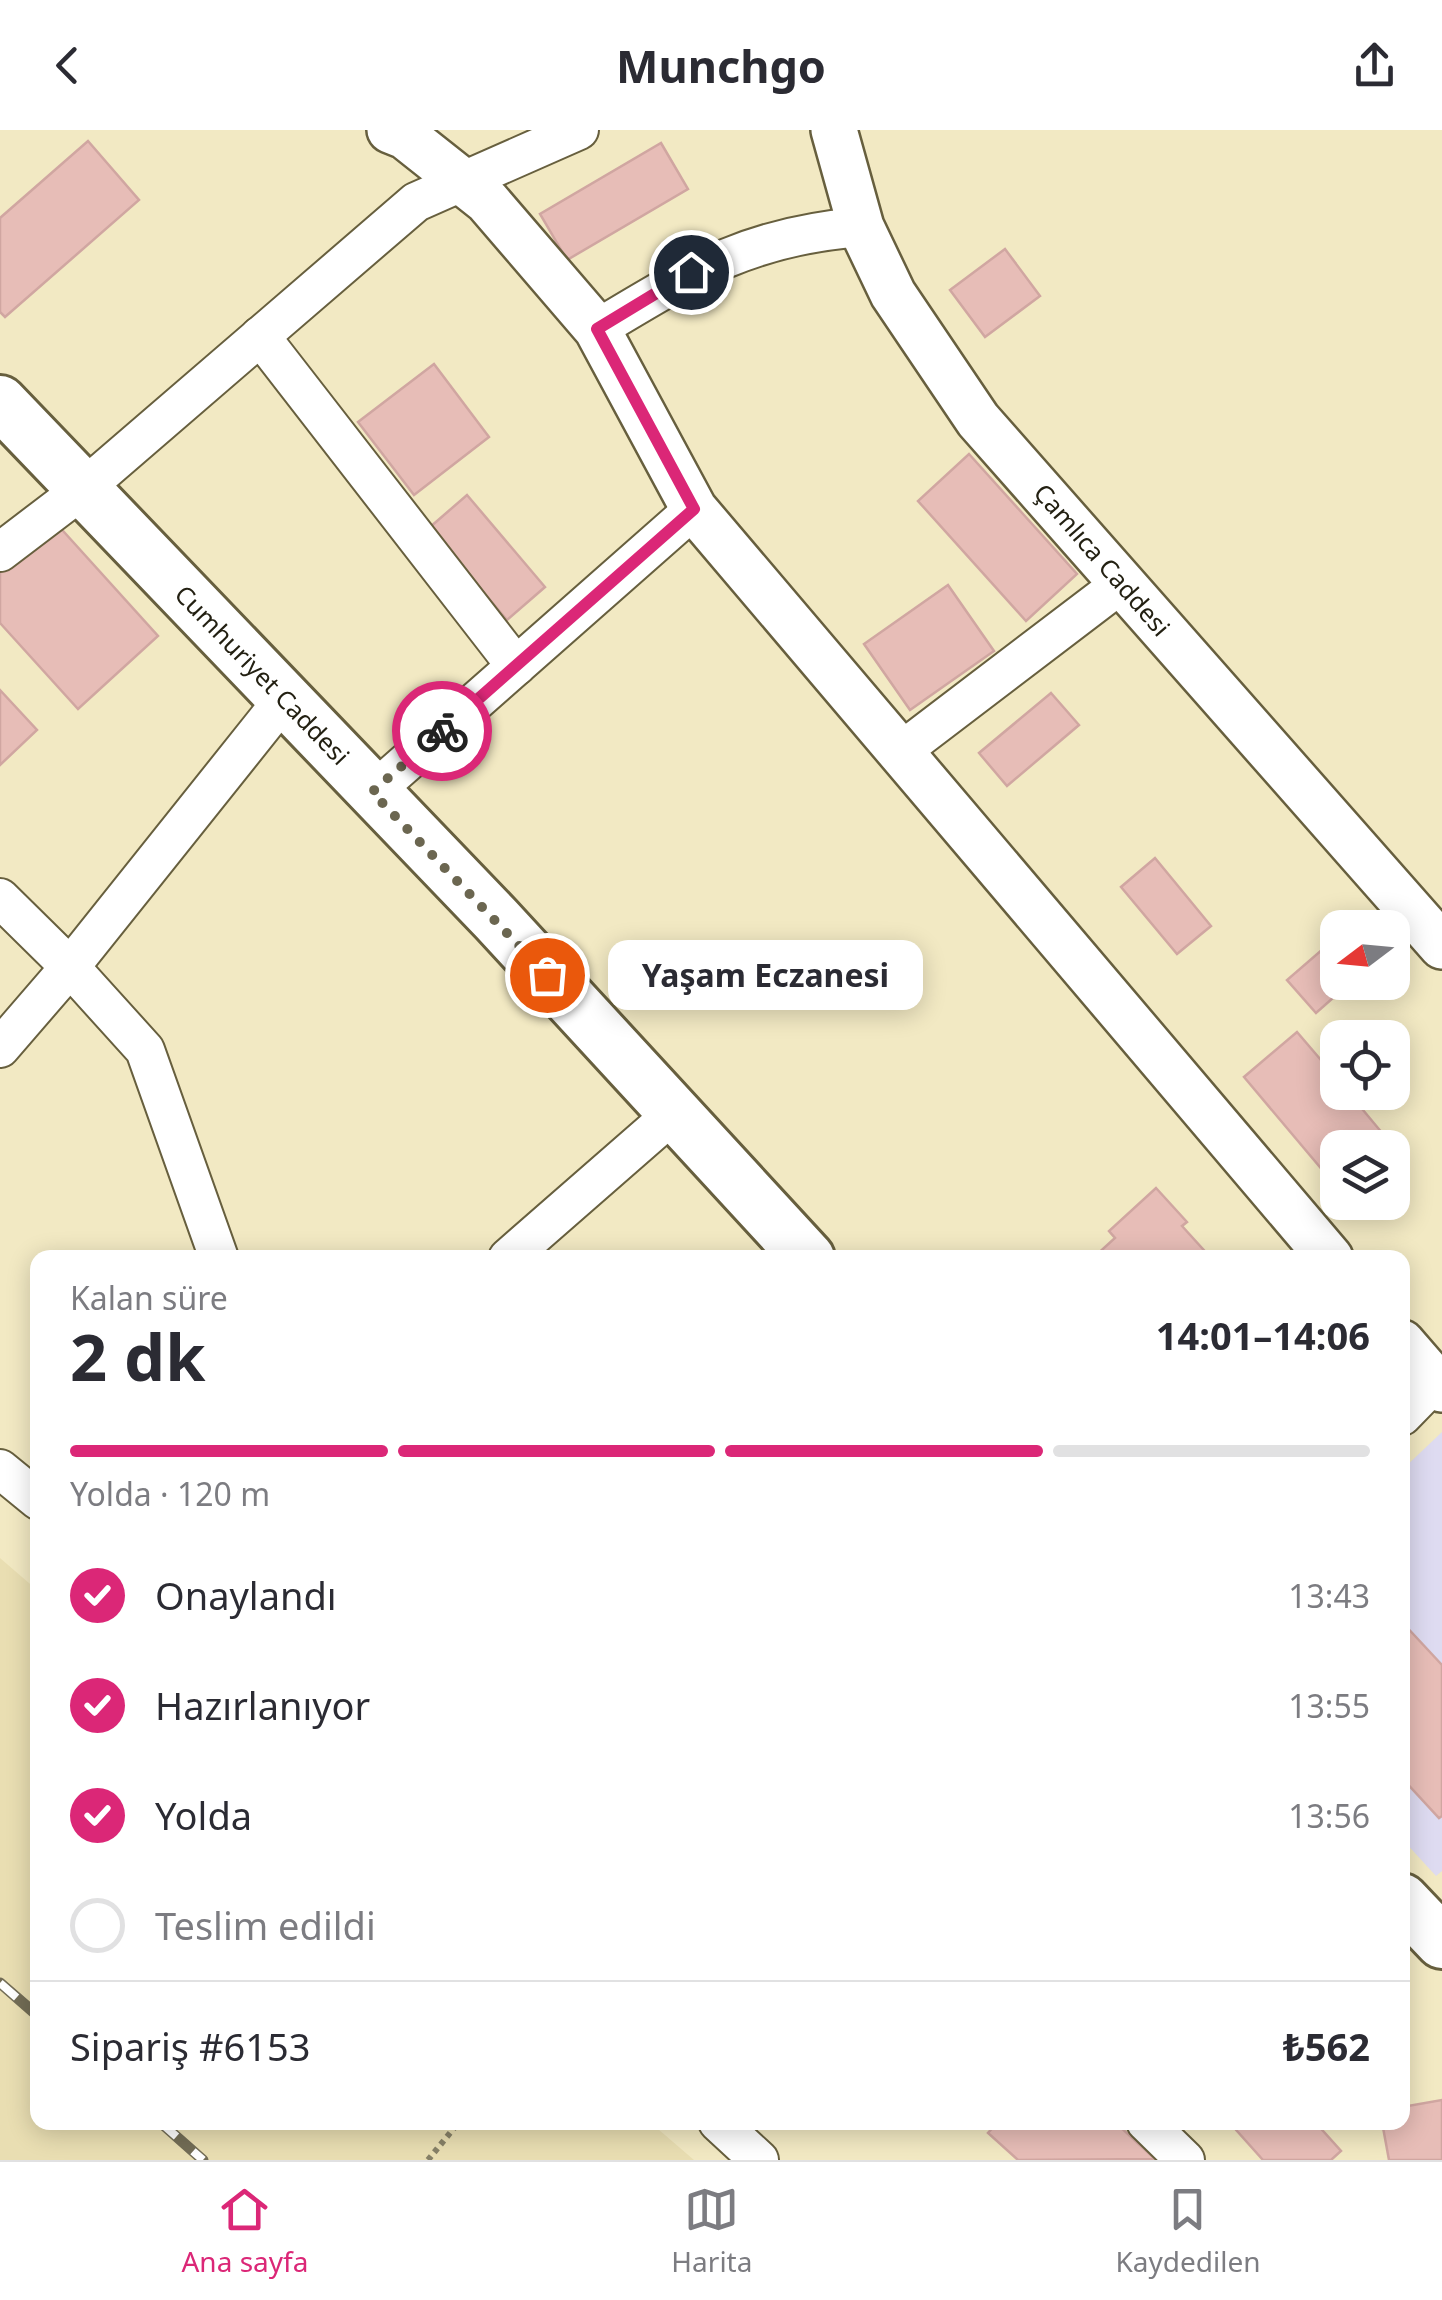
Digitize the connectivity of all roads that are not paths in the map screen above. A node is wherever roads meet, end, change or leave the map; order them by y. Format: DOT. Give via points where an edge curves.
graph roads {
  1 [pos="390,130"];
  2 [pos="578,130"];
  3 [pos="834,130"];
  4 [pos="463,182"];
  5 [pos="861,227"];
  6 [pos="597,329"];
  7 [pos="260,336"];
  8 [pos="0,402"];
  9 [pos="83,488"];
  10 [pos="694,509"];
  11 [pos="0,552"];
  12 [pos="1122,583"];
  13 [pos="516,666"];
  14 [pos="284,699"];
  15 [pos="900,752"];
  16 [pos="372,792"];
  17 [pos="0,898"];
  18 [pos="1442,946"];
  19 [pos="70,966"];
  20 [pos="0,1048"];
  21 [pos="674,1113"];
  22 [pos="216,1250"];
  23 [pos="517,1250"];
  24 [pos="801,1250"];
  25 [pos="1323,1250"];
  26 [pos="1410,1351"];
  27 [pos="1440,1382"];
  28 [pos="1410,1409"];
  29 [pos="0,1469"];
  30 [pos="30,1493"];
  31 [pos="1410,1908"];
  32 [pos="1442,1942"];
  33 [pos="726,2130"];
  34 [pos="1154,2130"];
  35 [pos="758,2160"];
  36 [pos="1185,2160"];
  1 -- 4 [label="street"];
  2 -- 4 [label="street"];
  3 -- 5 [label="street, Çamlıca Caddesi"];
  4 -- 6 [label="street"];
  4 -- 7 [label="street" via="416,202"];
  5 -- 6 [label="street" via="789,237 721,258"];
  5 -- 12 [label="street, Çamlıca Caddesi" via="892,294 978,420"];
  6 -- 10 [label="street"];
  7 -- 9 [label="street"];
  7 -- 13 [label="street"];
  8 -- 9 [label="main road, Cumhuriyet Caddesi"];
  9 -- 11 [label="street"];
  9 -- 14 [label="main road, Cumhuriyet Caddesi"];
  10 -- 13 [label="street"];
  10 -- 15 [label="street"];
  12 -- 15 [label="street"];
  12 -- 18 [label="street, Çamlıca Caddesi"];
  13 -- 16 [label="street"];
  14 -- 16 [label="main road, Cumhuriyet Caddesi"];
  14 -- 19 [label="street"];
  15 -- 25 [label="street"];
  16 -- 21 [label="main road, Cumhuriyet Caddesi"];
  17 -- 19 [label="street"];
  19 -- 20 [label="street"];
  19 -- 22 [label="street" via="145,1050"];
  21 -- 23 [label="street"];
  21 -- 24 [label="main road, Cumhuriyet Caddesi"];
  26 -- 27 [label="street"];
  27 -- 28 [label="street"];
  29 -- 30 [label="street"];
  31 -- 32 [label="main road"];
  33 -- 35 [label="street"];
  34 -- 36 [label="street"];
}
